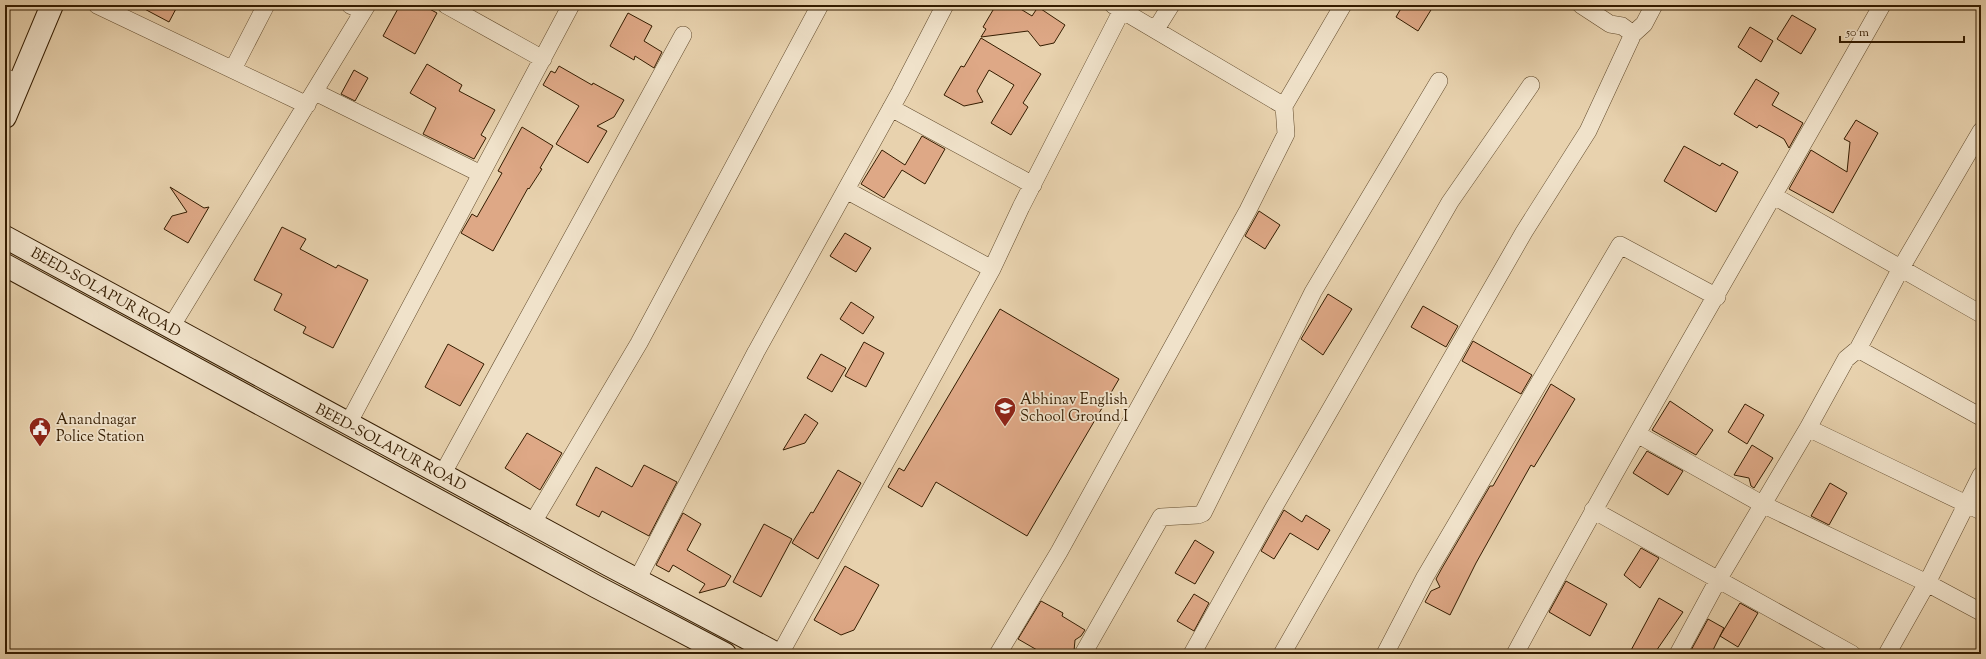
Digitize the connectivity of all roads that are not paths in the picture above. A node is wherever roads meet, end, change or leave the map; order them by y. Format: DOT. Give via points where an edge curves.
graph roads {
  1 [pos="52,5"];
  2 [pos="97,5"];
  3 [pos="266,5"];
  4 [pos="446,5"];
  5 [pos="572,5"];
  6 [pos="820,5"];
  7 [pos="945,5"];
  8 [pos="1171,5"];
  9 [pos="1343,5"];
  10 [pos="1581,5"];
  11 [pos="1654,5"];
  12 [pos="1882,5"];
  13 [pos="360,7"];
  14 [pos="1117,8"];
  15 [pos="1156,29"];
  16 [pos="1633,34"];
  17 [pos="683,35"];
  18 [pos="543,59"];
  19 [pos="233,69"];
  20 [pos="12,81"];
  21 [pos="1439,81"];
  22 [pos="1531,85"];
  23 [pos="311,98"];
  24 [pos="1284,106"];
  25 [pos="891,108"];
  26 [pos="5,117"];
  27 [pos="1981,131"];
  28 [pos="481,174"];
  29 [pos="1033,185"];
  30 [pos="846,190"];
  31 [pos="1774,196"];
  32 [pos="5,237"];
  33 [pos="5,265"];
  34 [pos="1901,268"];
  35 [pos="992,269"];
  36 [pos="1717,297"];
  37 [pos="1981,314"];
  38 [pos="171,327"];
  39 [pos="1858,349"];
  40 [pos="1981,417"];
  41 [pos="348,424"];
  42 [pos="1808,428"];
  43 [pos="1637,434"];
  44 [pos="442,475"];
  45 [pos="1981,475"];
  46 [pos="1762,504"];
  47 [pos="1966,504"];
  48 [pos="1593,510"];
  49 [pos="1981,512"];
  50 [pos="532,524"];
  51 [pos="637,580"];
  52 [pos="1718,580"];
  53 [pos="1927,583"];
  54 [pos="1981,612"];
  55 [pos="699,648"];
  56 [pos="725,654"];
  57 [pos="779,654"];
  58 [pos="998,654"];
  59 [pos="1083,654"];
  60 [pos="1192,654"];
  61 [pos="1282,654"];
  62 [pos="1385,654"];
  63 [pos="1515,654"];
  64 [pos="1678,654"];
  65 [pos="1852,654"];
  66 [pos="1887,654"];
  1 -- 20 [label="main road"];
  2 -- 19 [label="street"];
  3 -- 19 [label="street"];
  4 -- 18 [label="street"];
  5 -- 18 [label="street"];
  6 -- 50 [label="street" via="638,343"];
  7 -- 25 [label="street"];
  8 -- 15 [label="street"];
  9 -- 24 [label="street"];
  10 -- 16 [label="street" via="1610,24 1622,26"];
  11 -- 16 [label="street" via="1644,24"];
  12 -- 31 [label="street"];
  13 -- 23 [label="street"];
  14 -- 15 [label="street"];
  14 -- 29 [label="street"];
  15 -- 24 [label="street"];
  16 -- 61 [label="street" via="1588,130 1524,232"];
  17 -- 44 [label="street"];
  18 -- 28 [label="street"];
  19 -- 23 [label="street"];
  20 -- 26 [label="main road"];
  21 -- 59 [label="street" via="1313,292 1203,513 1161,517"];
  22 -- 60 [label="street" via="1450,202 1273,508"];
  23 -- 28 [label="street"];
  23 -- 38 [label="street"];
  24 -- 58 [label="street" via="1286,134 1248,210 1063,545"];
  25 -- 29 [label="street"];
  25 -- 30 [label="street"];
  27 -- 34 [label="street"];
  28 -- 41 [label="street"];
  29 -- 35 [label="street"];
  30 -- 35 [label="street"];
  30 -- 51 [label="street" via="753,358"];
  31 -- 34 [label="street"];
  31 -- 36 [label="street"];
  32 -- 38 [label="main road, BEED-SOLAPUR ROAD"];
  33 -- 55 [label="main road, BEED-SOLAPUR ROAD" via="597,587"];
  34 -- 37 [label="street"];
  34 -- 39 [label="street"];
  35 -- 57 [label="street"];
  36 -- 43 [label="street"];
  36 -- 62 [label="street" via="1620,245 1429,570"];
  38 -- 41 [label="main road, BEED-SOLAPUR ROAD"];
  39 -- 40 [label="street"];
  39 -- 42 [label="street" via="1846,359"];
  41 -- 44 [label="main road, BEED-SOLAPUR ROAD"];
  42 -- 46 [label="street"];
  42 -- 47 [label="street"];
  43 -- 46 [label="street"];
  43 -- 48 [label="street"];
  44 -- 50 [label="main road, BEED-SOLAPUR ROAD"];
  45 -- 47 [label="street"];
  46 -- 52 [label="street"];
  46 -- 53 [label="street"];
  47 -- 49 [label="street"];
  47 -- 53 [label="street"];
  48 -- 52 [label="street"];
  48 -- 63 [label="street"];
  50 -- 51 [label="main road, BEED-SOLAPUR ROAD"];
  51 -- 57 [label="main road, BEED-SOLAPUR ROAD"];
  52 -- 64 [label="street"];
  52 -- 65 [label="street"];
  53 -- 54 [label="street"];
  53 -- 66 [label="street"];
  55 -- 56 [label="main road, BEED-SOLAPUR ROAD"];
}
